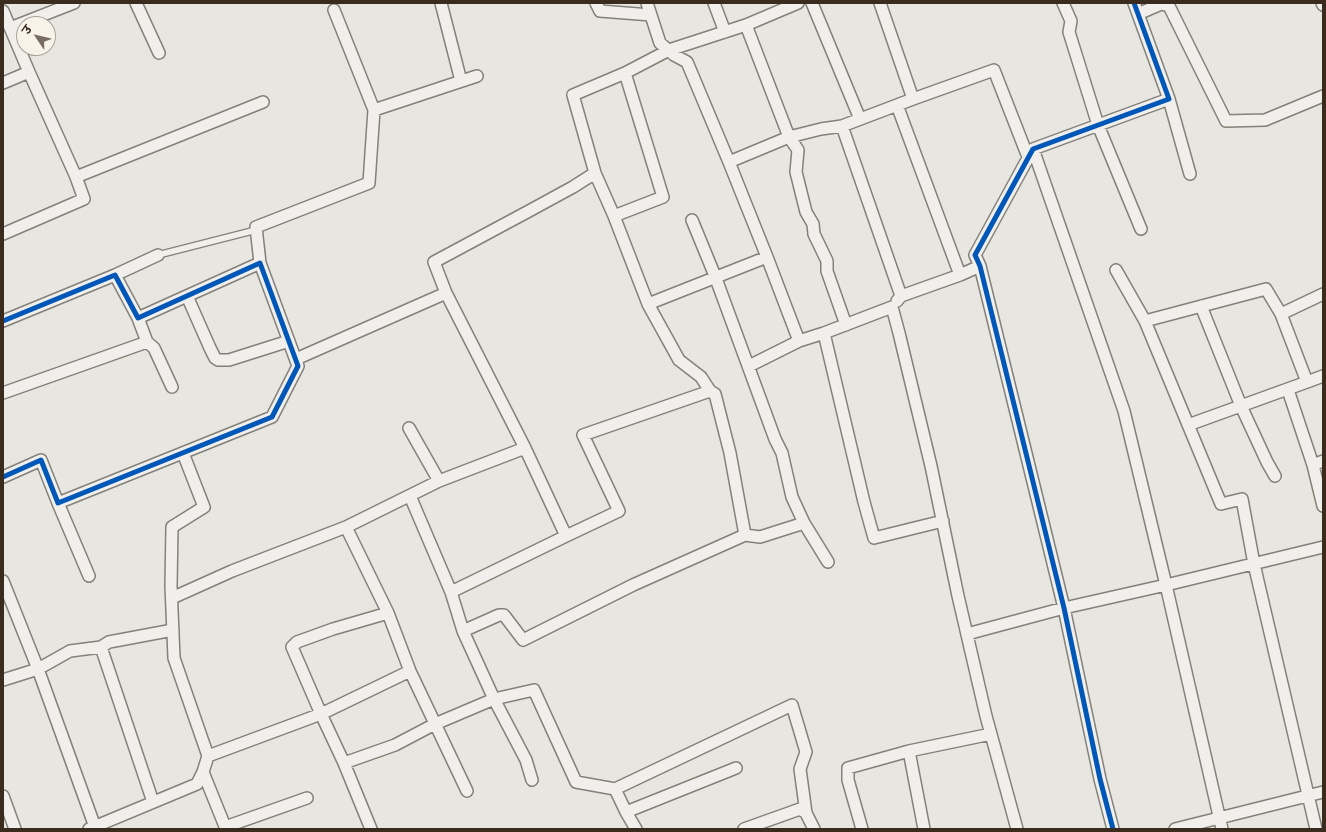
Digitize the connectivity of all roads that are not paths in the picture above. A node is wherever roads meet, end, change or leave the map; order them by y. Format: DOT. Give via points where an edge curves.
graph roads {
  1 [pos="74,3"];
  2 [pos="136,3"];
  3 [pos="441,3"];
  4 [pos="596,3"];
  5 [pos="648,3"];
  6 [pos="714,3"];
  7 [pos="798,3"];
  8 [pos="812,3"];
  9 [pos="880,3"];
  10 [pos="1064,3"];
  11 [pos="1134,3"];
  12 [pos="334,10"];
  13 [pos="3,12"];
  14 [pos="1138,14"];
  15 [pos="651,15"];
  16 [pos="746,25"];
  17 [pos="10,28"];
  18 [pos="725,32"];
  19 [pos="669,50"];
  20 [pos="159,53"];
  21 [pos="29,72"];
  22 [pos="625,73"];
  23 [pos="477,76"];
  24 [pos="461,81"];
  25 [pos="3,83"];
  26 [pos="1323,96"];
  27 [pos="913,99"];
  28 [pos="1169,99"];
  29 [pos="263,102"];
  30 [pos="897,105"];
  31 [pos="374,110"];
  32 [pos="860,119"];
  33 [pos="1098,125"];
  34 [pos="842,126"];
  35 [pos="789,137"];
  36 [pos="1031,153"];
  37 [pos="729,162"];
  38 [pos="595,173"];
  39 [pos="1190,174"];
  40 [pos="76,177"];
  41 [pos="614,216"];
  42 [pos="692,220"];
  43 [pos="1141,229"];
  44 [pos="256,230"];
  45 [pos="3,234"];
  46 [pos="158,255"];
  47 [pos="767,257"];
  48 [pos="260,264"];
  49 [pos="980,266"];
  50 [pos="1116,270"];
  51 [pos="115,275"];
  52 [pos="960,275"];
  53 [pos="715,276"];
  54 [pos="446,293"];
  55 [pos="1323,294"];
  56 [pos="187,296"];
  57 [pos="901,296"];
  58 [pos="648,304"];
  59 [pos="1201,306"];
  60 [pos="892,307"];
  61 [pos="1281,314"];
  62 [pos="138,318"];
  63 [pos="3,321"];
  64 [pos="1145,321"];
  65 [pos="846,325"];
  66 [pos="824,333"];
  67 [pos="289,341"];
  68 [pos="799,341"];
  69 [pos="147,342"];
  70 [pos="296,359"];
  71 [pos="749,366"];
  72 [pos="1323,376"];
  73 [pos="1308,382"];
  74 [pos="172,387"];
  75 [pos="1288,390"];
  76 [pos="710,391"];
  77 [pos="3,393"];
  78 [pos="1241,406"];
  79 [pos="1188,425"];
  80 [pos="408,428"];
  81 [pos="526,448"];
  82 [pos="183,453"];
  83 [pos="1318,463"];
  84 [pos="1275,476"];
  85 [pos="3,477"];
  86 [pos="439,481"];
  87 [pos="410,496"];
  88 [pos="58,503"];
  89 [pos="1323,506"];
  90 [pos="943,521"];
  91 [pos="804,523"];
  92 [pos="346,527"];
  93 [pos="745,535"];
  94 [pos="566,536"];
  95 [pos="1323,547"];
  96 [pos="828,562"];
  97 [pos="1254,564"];
  98 [pos="89,576"];
  99 [pos="3,581"];
  100 [pos="1166,585"];
  101 [pos="451,592"];
  102 [pos="172,598"];
  103 [pos="1064,608"];
  104 [pos="388,613"];
  105 [pos="173,630"];
  106 [pos="463,631"];
  107 [pos="967,634"];
  108 [pos="101,647"];
  109 [pos="38,669"];
  110 [pos="410,671"];
  111 [pos="3,680"];
  112 [pos="494,699"];
  113 [pos="321,714"];
  114 [pos="435,724"];
  115 [pos="991,734"];
  116 [pos="909,751"];
  117 [pos="208,756"];
  118 [pos="344,763"];
  119 [pos="736,768"];
  120 [pos="203,772"];
  121 [pos="532,780"];
  122 [pos="615,789"];
  123 [pos="467,791"];
  124 [pos="1323,792"];
  125 [pos="1308,796"];
  126 [pos="3,798"];
  127 [pos="307,798"];
  128 [pos="153,802"];
  129 [pos="626,812"];
  130 [pos="806,813"];
  131 [pos="1221,824"];
  132 [pos="92,828"];
  133 [pos="225,828"];
  134 [pos="15,829"];
  135 [pos="371,829"];
  136 [pos="636,829"];
  137 [pos="744,829"];
  138 [pos="814,829"];
  139 [pos="862,829"];
  140 [pos="924,829"];
  141 [pos="1017,829"];
  142 [pos="1113,829"];
  143 [pos="1176,829"];
  144 [pos="1316,829"];
  1 -- 17 [label="street"];
  2 -- 20 [label="street"];
  3 -- 24 [label="street"];
  4 -- 15 [label="street" via="600,11"];
  5 -- 15 [label="street"];
  6 -- 18 [label="street"];
  7 -- 16 [label="street"];
  8 -- 32 [label="street"];
  9 -- 27 [label="street"];
  10 -- 33 [label="street" via="1071,21 1068,32"];
  11 -- 14 [label="street"];
  12 -- 31 [label="street"];
  13 -- 17 [label="street"];
  14 -- 26 [label="street" via="1161,4 1169,6 1226,121 1265,120"];
  14 -- 28 [label="street"];
  15 -- 19 [label="street" via="660,43"];
  16 -- 18 [label="street"];
  16 -- 35 [label="street"];
  17 -- 21 [label="street"];
  18 -- 19 [label="street"];
  19 -- 22 [label="street"];
  19 -- 37 [label="street" via="687,62"];
  21 -- 25 [label="street"];
  21 -- 40 [label="street"];
  22 -- 38 [label="street" via="573,95"];
  22 -- 41 [label="street" via="663,197"];
  23 -- 24 [label="street"];
  24 -- 31 [label="street"];
  27 -- 30 [label="street"];
  27 -- 36 [label="street" via="994,70"];
  28 -- 33 [label="street"];
  28 -- 39 [label="street"];
  29 -- 40 [label="street"];
  30 -- 32 [label="street"];
  30 -- 52 [label="street"];
  31 -- 44 [label="street" via="369,183 256,227"];
  32 -- 34 [label="street"];
  33 -- 36 [label="street"];
  33 -- 43 [label="street"];
  34 -- 35 [label="street"];
  34 -- 57 [label="street"];
  35 -- 37 [label="street"];
  35 -- 65 [label="street" via="798,150 796,172 806,212 827,262 827,271"];
  36 -- 49 [label="street" via="975,255"];
  36 -- 100 [label="street" via="1124,411"];
  37 -- 47 [label="street"];
  38 -- 41 [label="street"];
  38 -- 54 [label="street" via="434,262"];
  40 -- 45 [label="street" via="84,199"];
  41 -- 58 [label="street"];
  42 -- 53 [label="street"];
  44 -- 46 [label="lane"];
  44 -- 48 [label="street"];
  46 -- 51 [label="street"];
  47 -- 53 [label="street"];
  47 -- 68 [label="street"];
  48 -- 56 [label="street"];
  48 -- 67 [label="street"];
  49 -- 52 [label="street"];
  49 -- 103 [label="street"];
  50 -- 64 [label="street"];
  51 -- 62 [label="street"];
  51 -- 63 [label="street"];
  52 -- 57 [label="street"];
  53 -- 58 [label="street"];
  53 -- 71 [label="street"];
  54 -- 70 [label="street"];
  54 -- 81 [label="street"];
  55 -- 61 [label="street"];
  56 -- 62 [label="street"];
  56 -- 67 [label="street" via="218,360 229,360"];
  57 -- 60 [label="street"];
  58 -- 76 [label="street" via="679,360 701,377"];
  59 -- 61 [label="street" via="1266,289"];
  59 -- 64 [label="street"];
  59 -- 78 [label="street"];
  60 -- 65 [label="street"];
  60 -- 90 [label="street" via="932,466"];
  61 -- 73 [label="street"];
  62 -- 69 [label="street"];
  64 -- 79 [label="street"];
  65 -- 66 [label="street"];
  66 -- 68 [label="street"];
  66 -- 90 [label="street" via="874,538"];
  67 -- 70 [label="street"];
  68 -- 71 [label="street"];
  69 -- 74 [label="street" via="154,348"];
  69 -- 77 [label="street"];
  70 -- 82 [label="street" via="298,366 272,417"];
  71 -- 91 [label="street" via="782,453 792,497"];
  72 -- 73 [label="street"];
  73 -- 75 [label="street"];
  75 -- 78 [label="street"];
  75 -- 83 [label="street"];
  76 -- 93 [label="street" via="715,394 730,454"];
  76 -- 94 [label="street" via="583,435 619,511"];
  78 -- 79 [label="street"];
  78 -- 84 [label="street"];
  79 -- 97 [label="street" via="1221,504 1242,499"];
  80 -- 86 [label="street"];
  81 -- 86 [label="street"];
  81 -- 94 [label="street"];
  82 -- 88 [label="street"];
  82 -- 102 [label="street" via="204,507 172,527"];
  83 -- 89 [label="street"];
  85 -- 88 [label="street" via="41,460"];
  86 -- 87 [label="street"];
  87 -- 92 [label="street"];
  87 -- 101 [label="street"];
  88 -- 98 [label="street"];
  90 -- 107 [label="street"];
  91 -- 93 [label="street" via="760,537"];
  91 -- 96 [label="street"];
  92 -- 102 [label="street" via="232,571"];
  92 -- 104 [label="street"];
  93 -- 106 [label="street" via="633,585 523,640 504,616 499,615"];
  94 -- 101 [label="street"];
  95 -- 97 [label="street"];
  97 -- 100 [label="street"];
  97 -- 125 [label="street"];
  99 -- 109 [label="street"];
  100 -- 103 [label="street"];
  100 -- 131 [label="street"];
  101 -- 106 [label="street"];
  102 -- 105 [label="street"];
  103 -- 107 [label="street"];
  103 -- 142 [label="street"];
  104 -- 110 [label="street"];
  104 -- 113 [label="street" via="333,629 297,642 292,647"];
  105 -- 108 [label="street" via="109,642"];
  105 -- 117 [label="street" via="174,658"];
  106 -- 112 [label="street"];
  107 -- 115 [label="street"];
  108 -- 109 [label="street" via="70,651"];
  108 -- 128 [label="street"];
  109 -- 111 [label="street"];
  109 -- 132 [label="street"];
  110 -- 113 [label="street"];
  110 -- 114 [label="street"];
  112 -- 114 [label="street"];
  112 -- 121 [label="street" via="526,760"];
  112 -- 122 [label="street" via="534,690 576,782"];
  113 -- 117 [label="street"];
  113 -- 118 [label="street"];
  114 -- 118 [label="street" via="395,745"];
  114 -- 123 [label="street"];
  115 -- 116 [label="street"];
  115 -- 141 [label="street"];
  116 -- 139 [label="street" via="848,768 848,780"];
  116 -- 140 [label="street"];
  117 -- 120 [label="street"];
  118 -- 135 [label="street"];
  119 -- 129 [label="street"];
  120 -- 128 [label="street" via="197,784"];
  120 -- 133 [label="street"];
  122 -- 129 [label="street"];
  122 -- 130 [label="street" via="792,705 806,752 800,769"];
  124 -- 125 [label="street"];
  125 -- 131 [label="street"];
  125 -- 144 [label="street"];
  126 -- 134 [label="street"];
  127 -- 133 [label="street"];
  128 -- 132 [label="street"];
  129 -- 136 [label="street"];
  130 -- 137 [label="street" via="800,809"];
  130 -- 138 [label="street"];
  131 -- 143 [label="street"];
}
